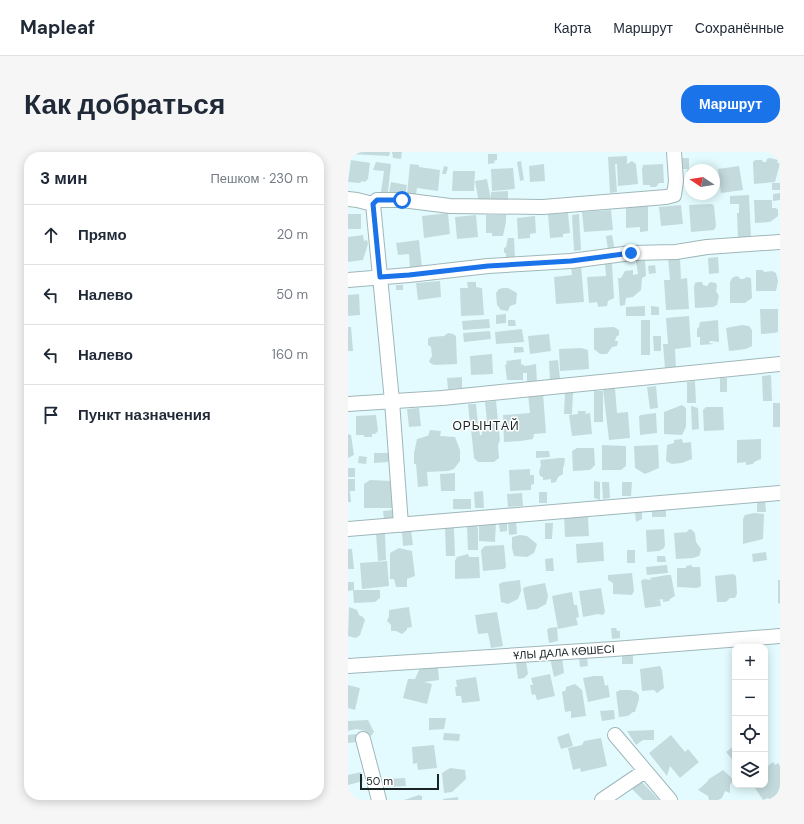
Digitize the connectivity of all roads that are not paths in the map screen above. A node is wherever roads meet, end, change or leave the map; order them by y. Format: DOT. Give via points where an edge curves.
graph roads {
  1 [pos="674,152"];
  2 [pos="348,199"];
  3 [pos="373,204"];
  4 [pos="780,242"];
  5 [pos="380,277"];
  6 [pos="348,280"];
  7 [pos="780,364"];
  8 [pos="392,402"];
  9 [pos="348,404"];
  10 [pos="780,493"];
  11 [pos="401,525"];
  12 [pos="348,529"];
  13 [pos="780,636"];
  14 [pos="348,666"];
  15 [pos="615,735"];
  16 [pos="363,739"];
  17 [pos="645,771"];
  18 [pos="379,800"];
  19 [pos="602,800"];
  20 [pos="670,800"];
  1 -- 3 [label="street" via="674,195 666,197 543,207 450,206 402,200 377,200"];
  2 -- 3 [label="street"];
  3 -- 5 [label="street"];
  4 -- 5 [label="street" via="707,247 676,252 631,253 571,261"];
  5 -- 6 [label="street"];
  5 -- 8 [label="street"];
  7 -- 8 [label="street"];
  8 -- 9 [label="street"];
  8 -- 11 [label="street"];
  10 -- 11 [label="street"];
  11 -- 12 [label="street"];
  13 -- 14 [label="street, ҰЛЫ ДАЛА КӨШЕСІ"];
  15 -- 17 [label="street"];
  16 -- 18 [label="street"];
  17 -- 19 [label="street"];
  17 -- 20 [label="street"];
}
